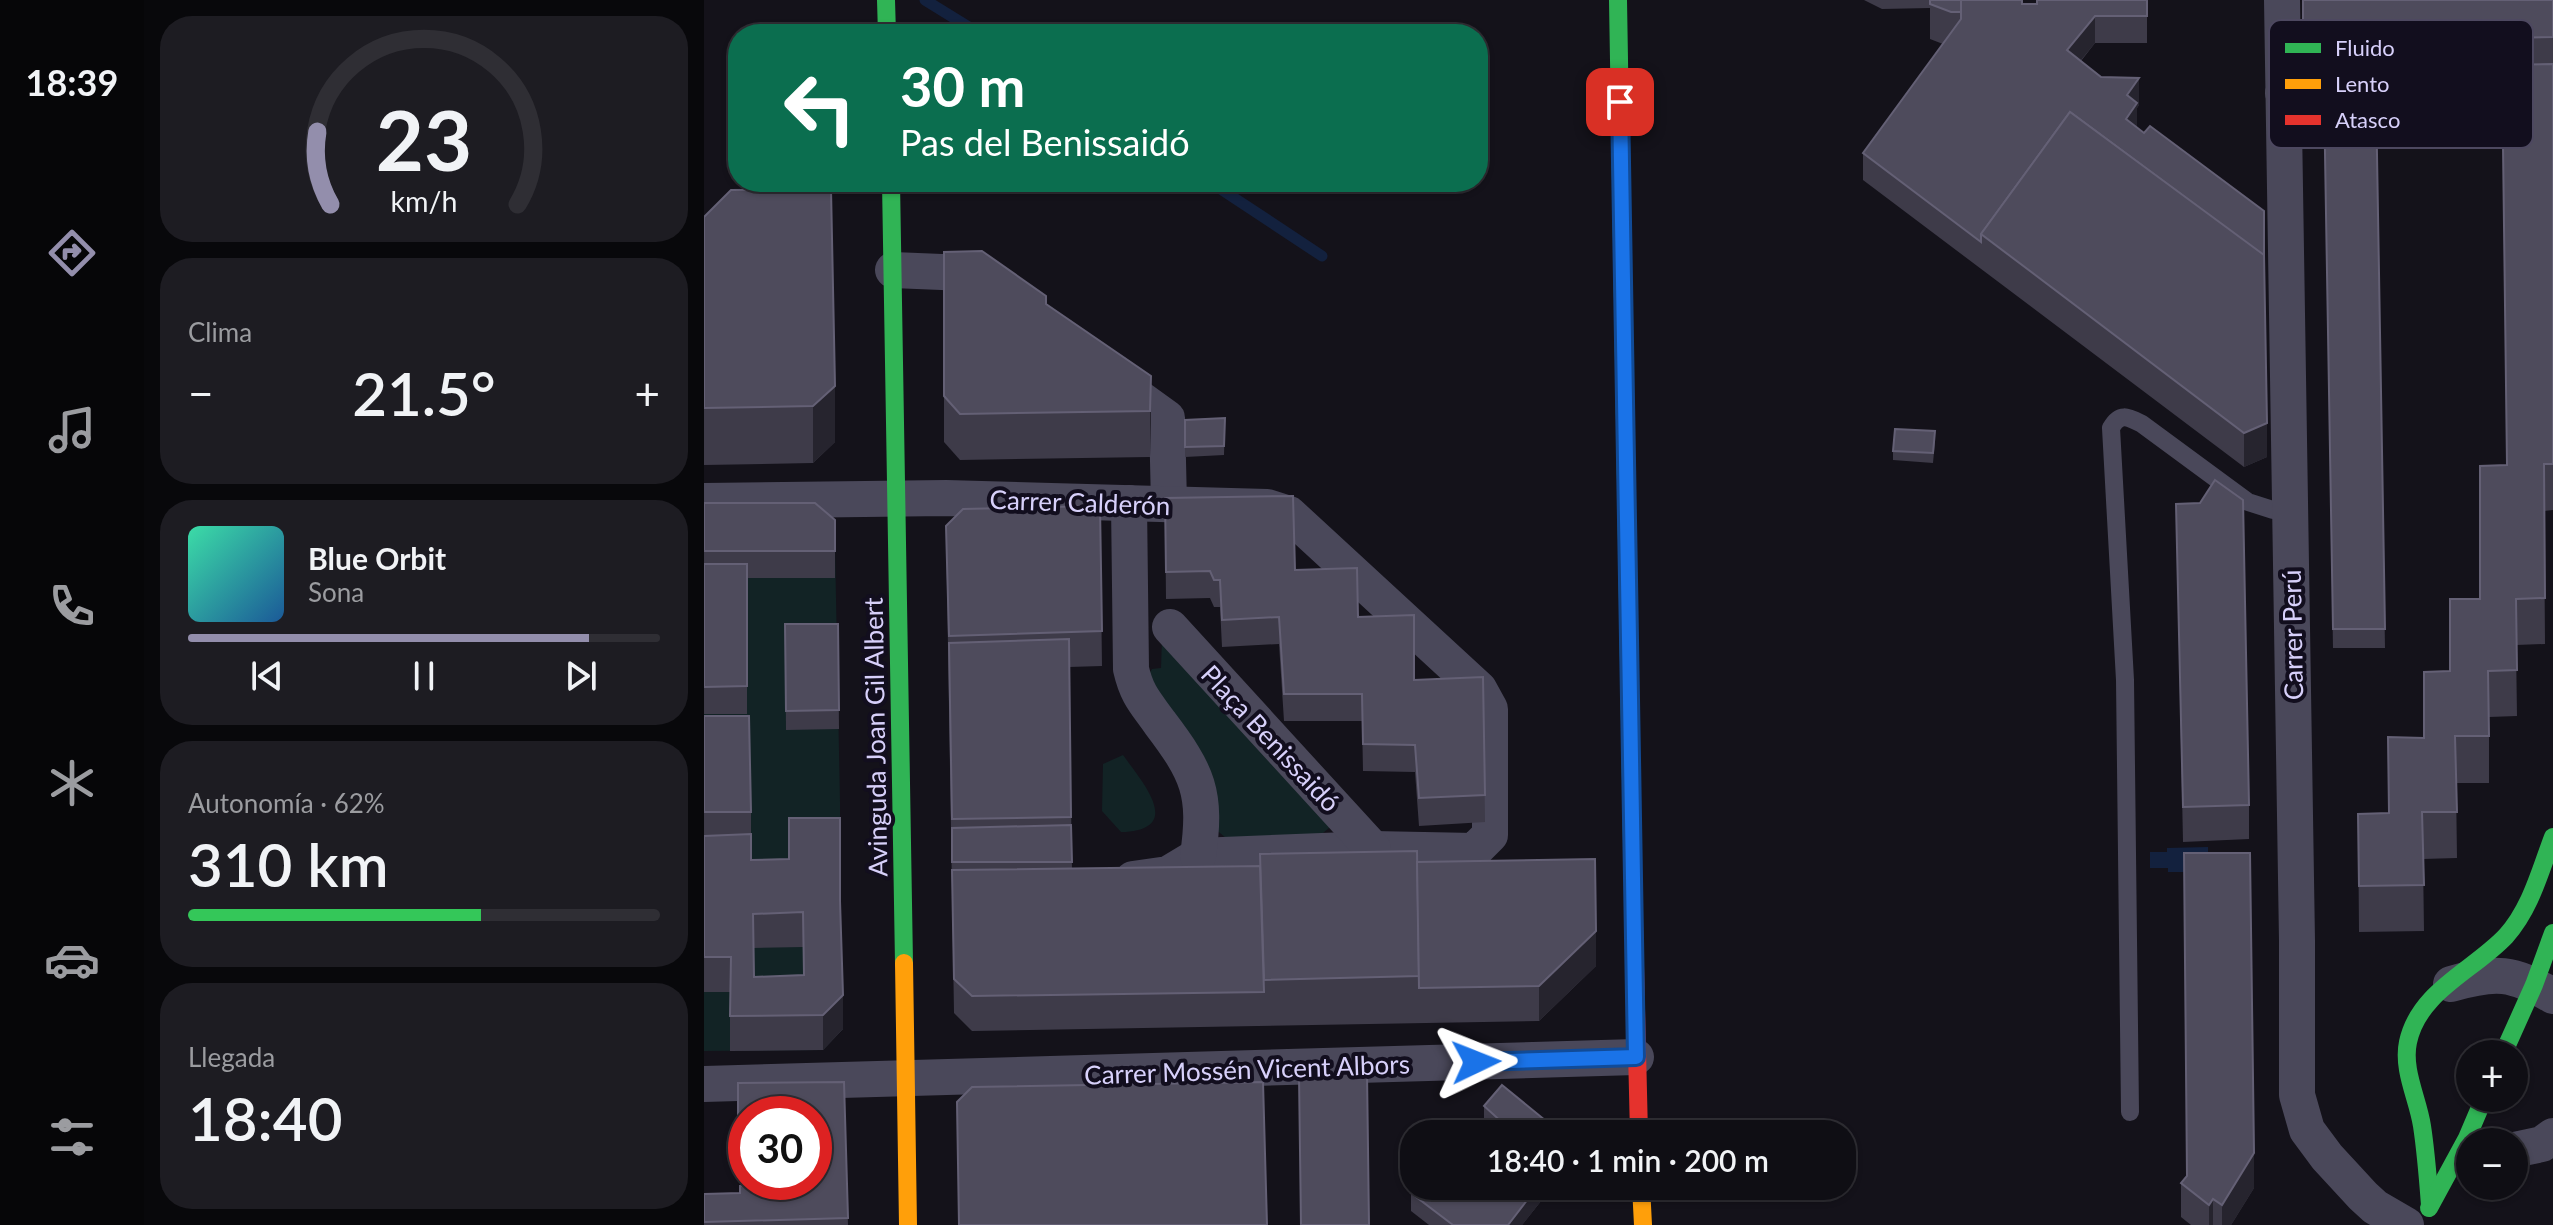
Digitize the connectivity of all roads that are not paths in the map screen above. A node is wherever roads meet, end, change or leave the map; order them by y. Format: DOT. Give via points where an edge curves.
graph roads {
  1 [pos="886,0"];
  2 [pos="1618,0"];
  3 [pos="2282,0"];
  4 [pos="2282,20"];
  5 [pos="887,24"];
  6 [pos="2553,85"];
  7 [pos="2533,86"];
  8 [pos="2284,148"];
  9 [pos="891,192"];
  10 [pos="893,259"];
  11 [pos="1016,310"];
  12 [pos="1092,364"];
  13 [pos="898,498"];
  14 [pos="704,501"];
  15 [pos="1129,503"];
  16 [pos="1169,504"];
  17 [pos="2290,508"];
  18 [pos="1170,627"];
  19 [pos="1490,835"];
  20 [pos="2553,837"];
  21 [pos="1373,849"];
  22 [pos="1198,856"];
  23 [pos="1133,879"];
  24 [pos="2552,937"];
  25 [pos="2451,984"];
  26 [pos="2544,990"];
  27 [pos="2512,1040"];
  28 [pos="1636,1057"];
  29 [pos="906,1080"];
  30 [pos="704,1084"];
  31 [pos="2413,1087"];
  32 [pos="2130,1112"];
  33 [pos="1638,1120"];
  34 [pos="2456,1131"];
  35 [pos="2456,1164"];
  36 [pos="2456,1190"];
  37 [pos="1642,1200"];
  38 [pos="2421,1218"];
  39 [pos="908,1225"];
  40 [pos="1643,1225"];
  1 -- 5 [label="main road"];
  2 -- 28 [label="main road"];
  3 -- 4 [label="street, Carrer Perú"];
  6 -- 7 [label="street"];
  8 -- 17 [label="street, Carrer Perú"];
  9 -- 10 [label="main road, Avinguda Joan Gil Albert"];
  10 -- 11 [label="street" via="966,273"];
  10 -- 13 [label="main road, Avinguda Joan Gil Albert"];
  12 -- 16 [label="street" via="1167,418"];
  13 -- 14 [label="street, Carrer Calderón"];
  13 -- 15 [label="street, Carrer Calderón"];
  13 -- 29 [label="main road, Avinguda Joan Gil Albert"];
  15 -- 16 [label="street, Carrer Calderón"];
  15 -- 22 [label="street" via="1131,669 1136,691 1193,770 1201,793"];
  16 -- 19 [label="street, Carrer Calderón" via="1267,507 1289,514 1479,689 1490,709"];
  17 -- 32 [label="lane" via="2273,510 2248,502 2128,417 2116,419 2111,428 2125,680"];
  17 -- 38 [label="street, Carrer Perú" via="2297,1095 2307,1130 2375,1207"];
  18 -- 21 [label="street, Plaça Benissaidó"];
  19 -- 21 [label="street, Plaça Benissaidó" via="1474,851"];
  20 -- 25 [label="main road" via="2516,924"];
  21 -- 22 [label="street, Plaça Benissaidó"];
  22 -- 23 [label="street, Plaça Benissaidó" via="1168,874"];
  24 -- 26 [label="main road"];
  25 -- 26 [label="street" via="2495,975"];
  25 -- 31 [label="main road" via="2431,998 2408,1040 2406,1063"];
  26 -- 27 [label="main road"];
  28 -- 29 [label="street, Carrer Mossén Vicent Albors"];
  28 -- 33 [label="main road"];
  29 -- 30 [label="street, Carrer Mossén Vicent Albors"];
  29 -- 39 [label="main road, Avinguda Joan Gil Albert"];
  31 -- 34 [label="street" via="2427,1108"];
  31 -- 38 [label="main road" via="2424,1139"];
  35 -- 38 [label="main road"];
  36 -- 38 [label="street"];
  37 -- 40 [label="main road"];
}
